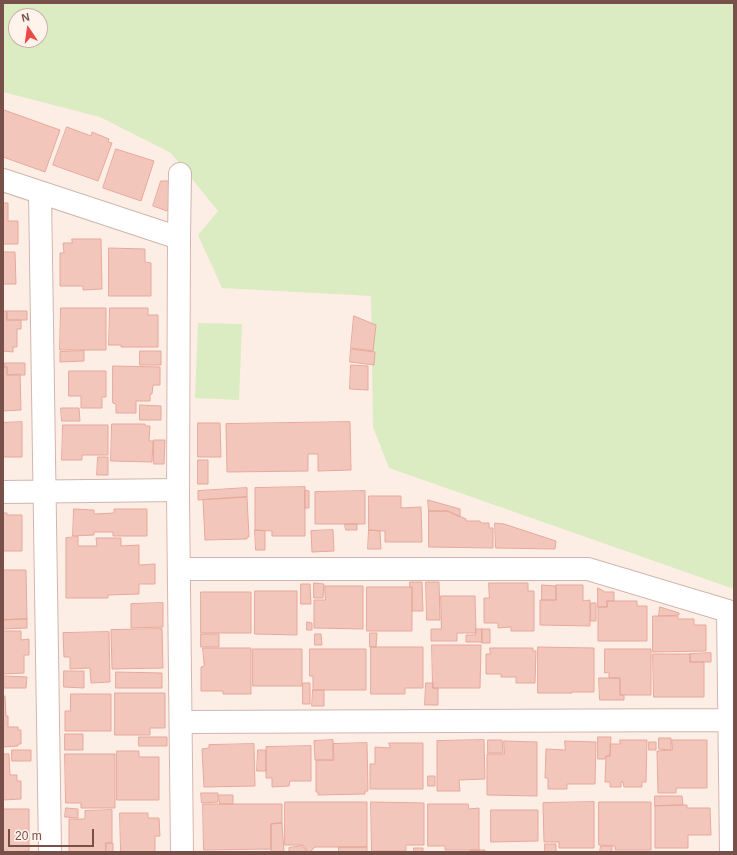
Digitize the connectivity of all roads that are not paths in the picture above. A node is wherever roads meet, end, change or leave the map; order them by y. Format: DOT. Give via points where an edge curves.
graph roads {
  1 [pos="180,174"];
  2 [pos="3,180"];
  3 [pos="40,193"];
  4 [pos="179,238"];
  5 [pos="178,490"];
  6 [pos="3,492"];
  7 [pos="45,492"];
  8 [pos="179,569"];
  9 [pos="732,720"];
  10 [pos="181,722"];
  11 [pos="50,852"];
  12 [pos="182,852"];
  13 [pos="731,852"];
  1 -- 4 [label="street"];
  2 -- 3 [label="street"];
  3 -- 4 [label="street"];
  3 -- 7 [label="street"];
  4 -- 5 [label="street"];
  5 -- 7 [label="street"];
  5 -- 8 [label="street"];
  6 -- 7 [label="street"];
  7 -- 11 [label="street"];
  8 -- 9 [label="street" via="588,569 728,611"];
  8 -- 10 [label="street"];
  9 -- 10 [label="street"];
  9 -- 13 [label="street"];
  10 -- 12 [label="street"];
}
